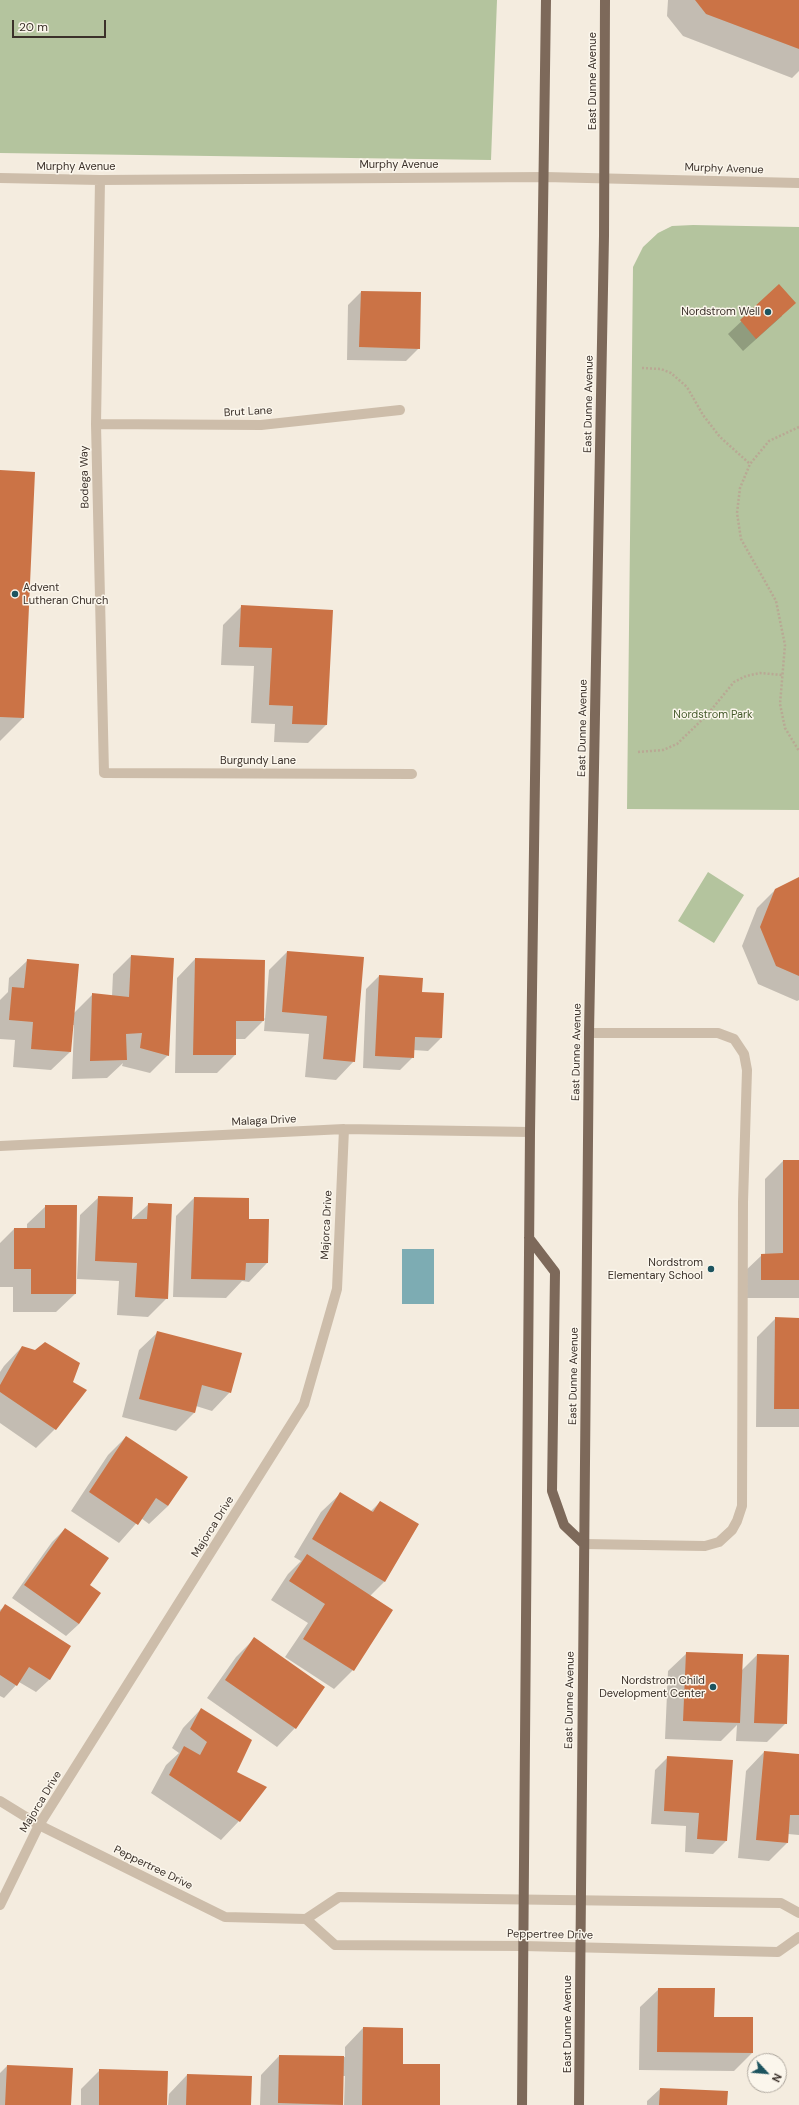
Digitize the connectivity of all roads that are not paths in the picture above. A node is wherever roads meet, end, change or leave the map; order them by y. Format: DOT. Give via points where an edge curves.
graph roads {
  1 [pos="546,0"];
  2 [pos="605,0"];
  3 [pos="545,177"];
  4 [pos="0,178"];
  5 [pos="605,178"];
  6 [pos="100,180"];
  7 [pos="799,183"];
  8 [pos="400,410"];
  9 [pos="96,424"];
  10 [pos="104,773"];
  11 [pos="412,774"];
  12 [pos="589,1033"];
  13 [pos="344,1129"];
  14 [pos="530,1132"];
  15 [pos="0,1146"];
  16 [pos="529,1238"];
  17 [pos="584,1544"];
  18 [pos="0,1801"];
  19 [pos="39,1825"];
  20 [pos="524,1899"];
  21 [pos="580,1900"];
  22 [pos="0,1905"];
  23 [pos="799,1913"];
  24 [pos="306,1919"];
  25 [pos="799,1936"];
  26 [pos="523,1946"];
  27 [pos="580,1948"];
  28 [pos="522,2105"];
  29 [pos="579,2105"];
  1 -- 3 [label="main road"];
  2 -- 5 [label="main road, East Dunne Avenue"];
  3 -- 5 [label="street, Murphy Avenue"];
  3 -- 6 [label="street, Murphy Avenue"];
  3 -- 14 [label="main road"];
  4 -- 6 [label="street, Murphy Avenue"];
  5 -- 7 [label="street, Murphy Avenue"];
  5 -- 12 [label="main road, East Dunne Avenue"];
  6 -- 9 [label="street, Bodega Way"];
  8 -- 9 [label="street, Brut Lane" via="261,425"];
  9 -- 10 [label="street, Bodega Way"];
  10 -- 11 [label="street, Burgundy Lane"];
  12 -- 17 [label="main road, East Dunne Avenue"];
  12 -- 17 [label="street" via="718,1033 734,1039 744,1054 747,1070 743,1202 742,1506 737,1521 732,1530 719,1542 705,1546"];
  13 -- 14 [label="street, Malaga Drive"];
  13 -- 15 [label="street, Malaga Drive"];
  13 -- 19 [label="street, Majorca Drive" via="337,1289 304,1404"];
  14 -- 16 [label="main road"];
  16 -- 17 [label="main road" via="555,1272 552,1491 564,1525"];
  16 -- 20 [label="main road"];
  17 -- 21 [label="main road, East Dunne Avenue"];
  18 -- 19 [label="street, Peppertree Drive"];
  19 -- 22 [label="street, Majorca Drive"];
  19 -- 24 [label="street, Peppertree Drive" via="225,1917"];
  20 -- 21 [label="street"];
  20 -- 24 [label="street" via="339,1897"];
  20 -- 26 [label="main road"];
  21 -- 23 [label="street" via="781,1903"];
  21 -- 27 [label="main road, East Dunne Avenue"];
  24 -- 26 [label="street, Peppertree Drive" via="335,1945"];
  25 -- 27 [label="street, Peppertree Drive" via="778,1952"];
  26 -- 27 [label="street, Peppertree Drive"];
  26 -- 28 [label="main road"];
  27 -- 29 [label="main road, East Dunne Avenue"];
}
